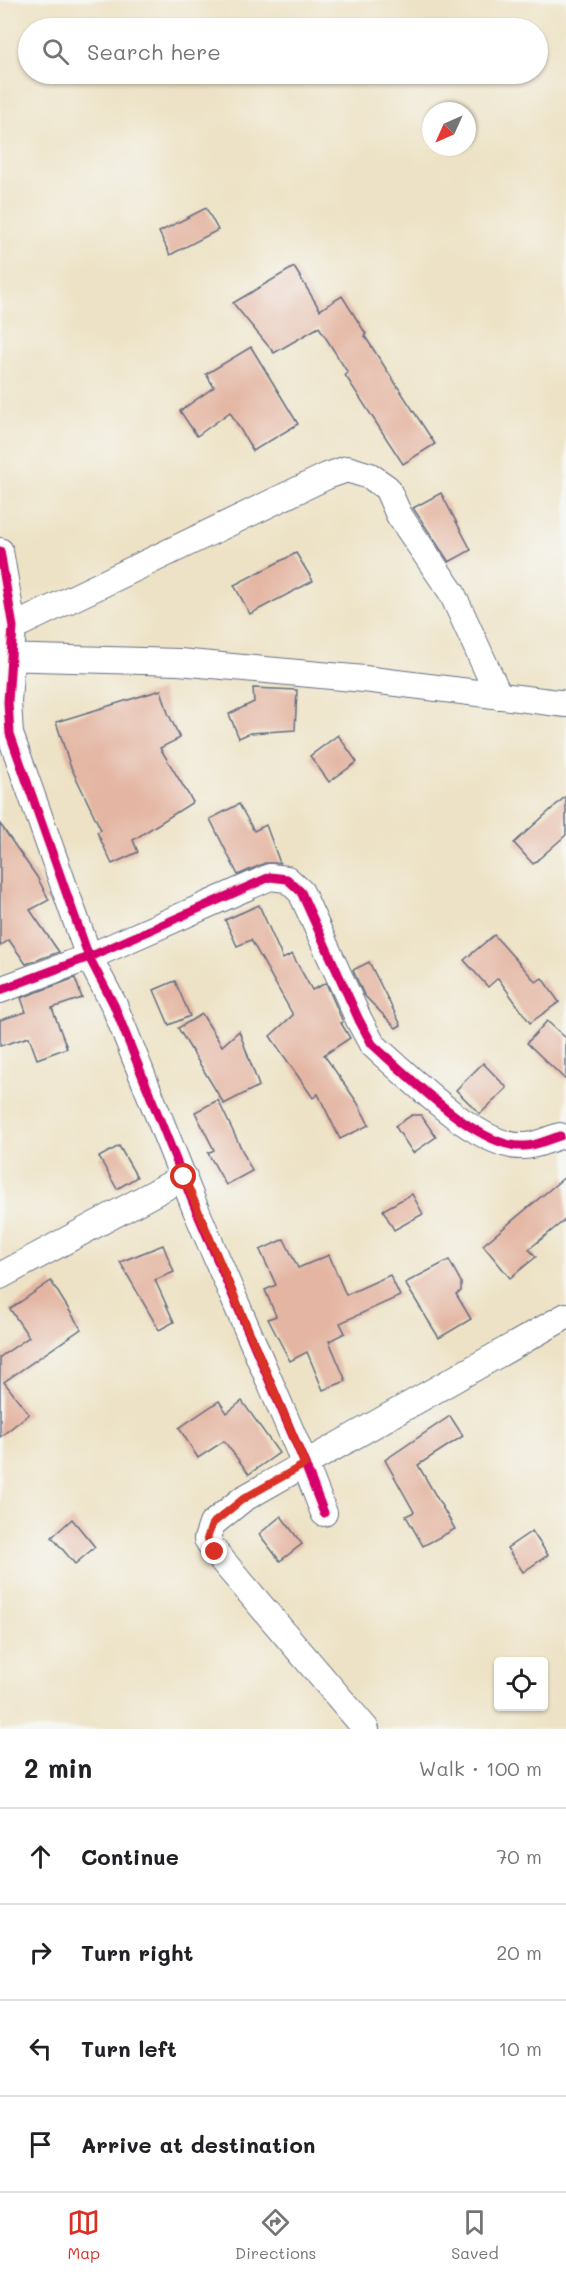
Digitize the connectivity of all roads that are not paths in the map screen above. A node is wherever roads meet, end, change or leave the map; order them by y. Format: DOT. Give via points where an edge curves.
graph roads {
  1 [pos="0,551"];
  2 [pos="13,627"];
  3 [pos="6,657"];
  4 [pos="499,696"];
  5 [pos="566,704"];
  6 [pos="89,957"];
  7 [pos="0,990"];
  8 [pos="560,1136"];
  9 [pos="184,1177"];
  10 [pos="0,1276"];
  11 [pos="566,1316"];
  12 [pos="305,1464"];
  13 [pos="324,1513"];
  14 [pos="366,1729"];
  1 -- 2 [label="street"];
  2 -- 3 [label="street"];
  2 -- 4 [label="street" via="347,469 370,476 387,488 399,515 452,594"];
  3 -- 4 [label="street" via="179,662"];
  3 -- 6 [label="street" via="10,734"];
  4 -- 5 [label="street"];
  6 -- 7 [label="street"];
  6 -- 8 [label="street" via="270,877 288,879 301,892 372,1044 469,1127 496,1140 524,1146"];
  6 -- 9 [label="street" via="114,1005"];
  9 -- 10 [label="street"];
  9 -- 12 [label="street"];
  11 -- 12 [label="street"];
  12 -- 13 [label="street"];
  12 -- 14 [label="street" via="243,1499 212,1524 207,1539"];
}
